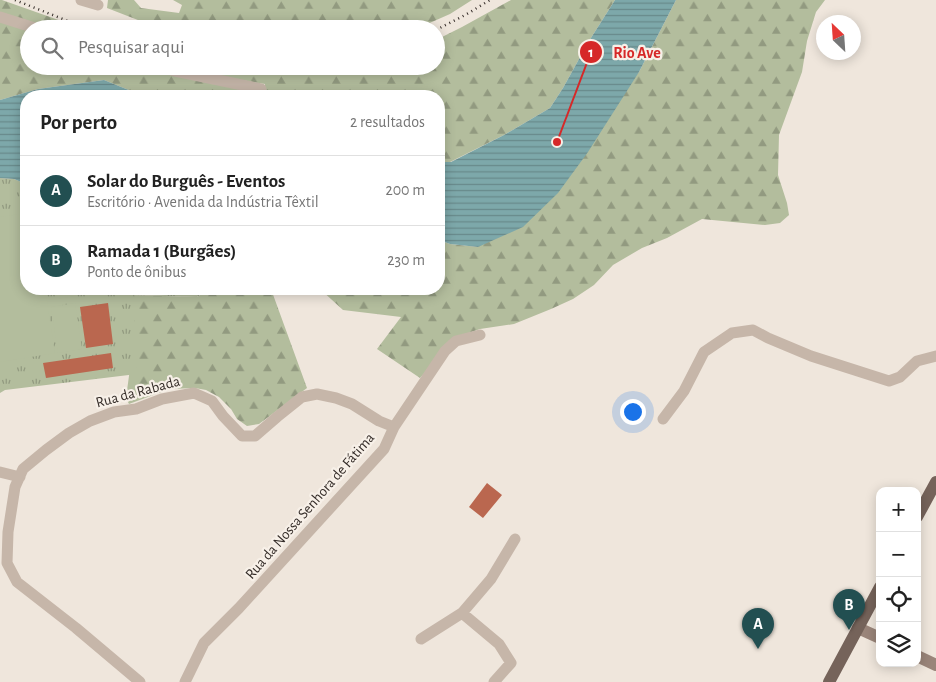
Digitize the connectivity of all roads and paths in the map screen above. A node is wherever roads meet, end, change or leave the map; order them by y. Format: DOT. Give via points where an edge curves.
graph roads {
  1 [pos="81,0"];
  2 [pos="98,5"];
  3 [pos="0,17"];
  4 [pos="20,23"];
  5 [pos="190,75"];
  6 [pos="261,89"];
  7 [pos="480,335"];
  8 [pos="936,356"];
  9 [pos="663,418"];
  10 [pos="394,427"];
  11 [pos="0,472"];
  12 [pos="20,477"];
  13 [pos="936,482"];
  14 [pos="921,510"];
  15 [pos="515,538"];
  16 [pos="876,594"];
  17 [pos="462,613"];
  18 [pos="858,628"];
  19 [pos="876,636"];
  20 [pos="421,639"];
  21 [pos="921,658"];
  22 [pos="936,665"];
  23 [pos="140,682"];
  24 [pos="185,682"];
  25 [pos="494,682"];
  26 [pos="829,682"];
  1 -- 2 [label="street"];
  3 -- 4 [label="street"];
  5 -- 6 [label="street"];
  7 -- 10 [label="street, Rua da Nossa Senhora de Fátima" via="456,341 445,351"];
  8 -- 9 [label="street" via="917,361 900,377 889,380 811,356 753,330 732,333 704,352 684,390"];
  10 -- 12 [label="street, Rua da Rabada" via="352,404 317,394 302,397 255,436 242,436 212,401 194,393 162,399 90,421 46,450 24,469"];
  10 -- 24 [label="street, Rua da Nossa Senhora de Fátima" via="384,449 204,643"];
  11 -- 12 [label="street"];
  12 -- 23 [label="street, Rua da Rabada" via="15,487 8,532 7,563 17,582"];
  13 -- 14 [label="main road"];
  15 -- 17 [label="street" via="491,579"];
  16 -- 18 [label="main road"];
  17 -- 20 [label="street"];
  17 -- 25 [label="street" via="499,644 511,663"];
  18 -- 19 [label="street"];
  18 -- 26 [label="main road"];
  21 -- 22 [label="street"];
}
